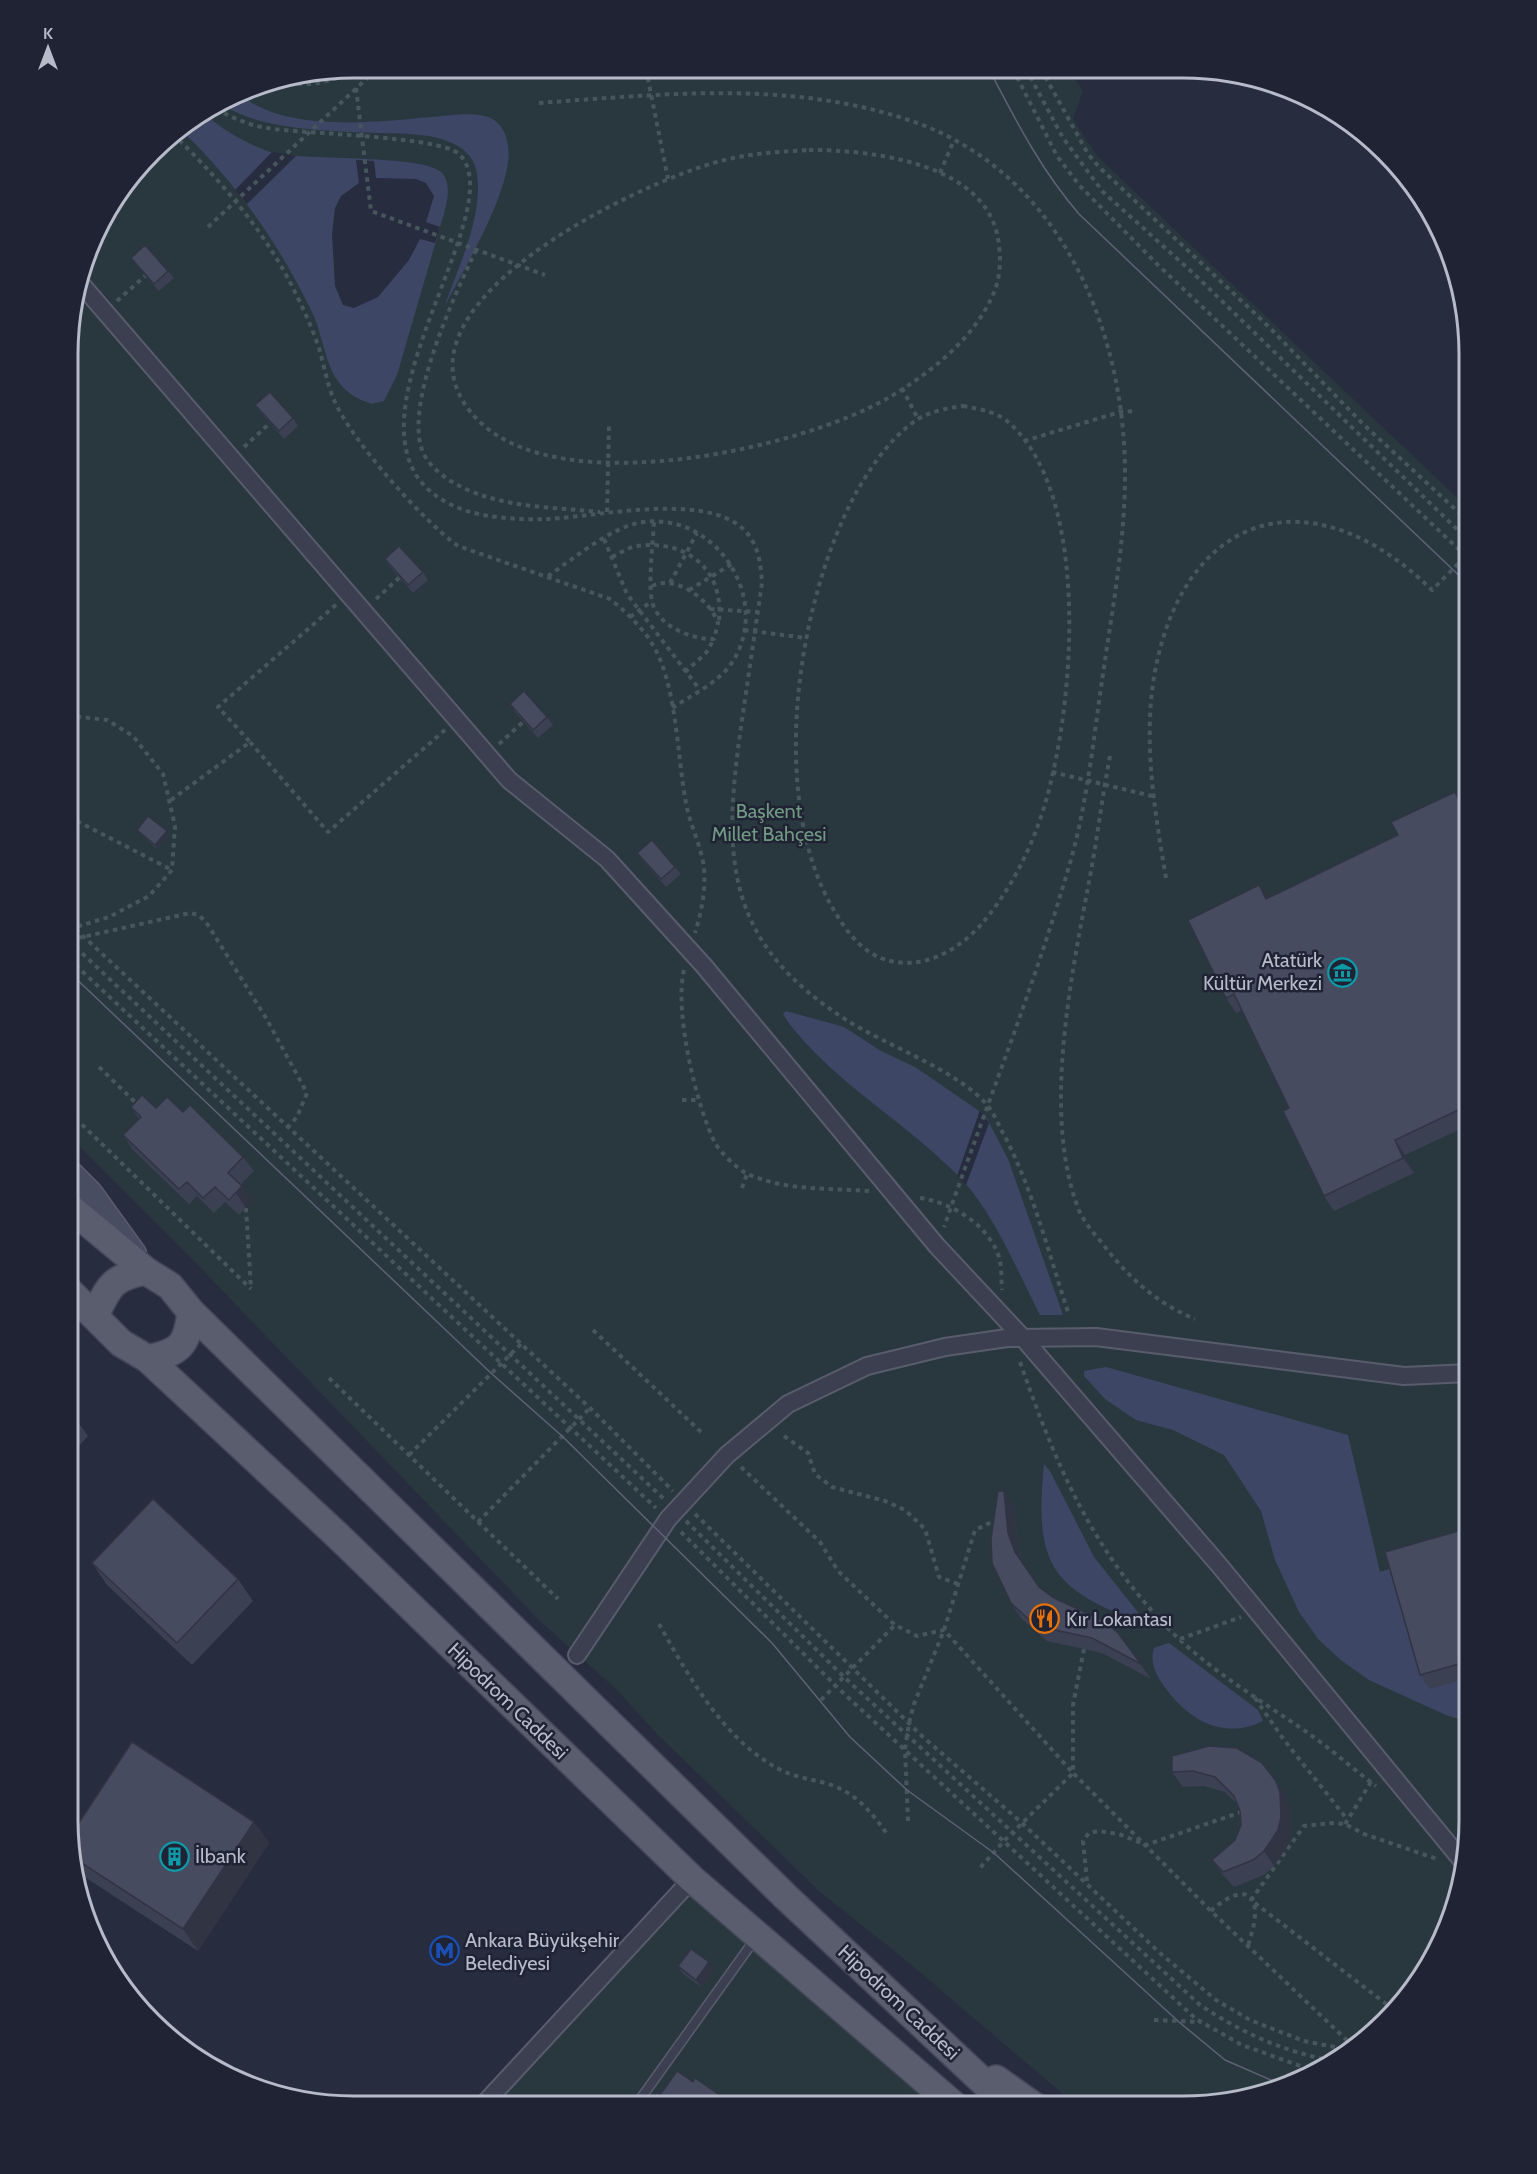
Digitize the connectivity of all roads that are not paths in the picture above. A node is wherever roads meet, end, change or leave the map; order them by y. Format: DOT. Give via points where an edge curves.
graph roads {
  1 [pos="86,289"];
  2 [pos="78,1181"];
  3 [pos="78,1214"];
  4 [pos="146,1270"];
  5 [pos="78,1300"];
  6 [pos="191,1312"];
  7 [pos="95,1316"];
  8 [pos="1015,1338"];
  9 [pos="148,1359"];
  10 [pos="1459,1374"];
  11 [pos="577,1655"];
  12 [pos="1457,1855"];
  13 [pos="692,1879"];
  14 [pos="757,1936"];
  15 [pos="938,2037"];
  16 [pos="903,2063"];
  17 [pos="490,2096"];
  18 [pos="642,2096"];
  19 [pos="935,2096"];
  20 [pos="943,2096"];
  21 [pos="998,2096"];
  22 [pos="1020,2096"];
  1 -- 8 [label="street" via="509,780 607,859 719,983 1001,1316"];
  2 -- 4 [label="street, Hipodrom Caddesi"];
  3 -- 4 [label="main road, Hipodrom Caddesi"];
  4 -- 6 [label="main road, Hipodrom Caddesi" via="170,1286"];
  4 -- 7 [label="main road" via="123,1275 105,1292"];
  5 -- 7 [label="main road, Hipodrom Caddesi"];
  6 -- 9 [label="main road" via="188,1334 173,1353"];
  6 -- 15 [label="main road, Hipodrom Caddesi" via="786,1897"];
  7 -- 9 [label="main road, Hipodrom Caddesi" via="121,1343"];
  8 -- 10 [label="street" via="1096,1337 1404,1376"];
  8 -- 11 [label="street" via="945,1347 867,1366 788,1404 727,1455 668,1519"];
  8 -- 12 [label="street" via="1257,1611"];
  9 -- 13 [label="main road, Hipodrom Caddesi" via="346,1544"];
  13 -- 14 [label="main road, Hipodrom Caddesi"];
  13 -- 17 [label="street"];
  14 -- 16 [label="main road, Hipodrom Caddesi"];
  14 -- 18 [label="lane"];
  15 -- 21 [label="main road, Hipodrom Caddesi"];
  15 -- 22 [label="main road"];
  16 -- 19 [label="main road"];
  16 -- 20 [label="main road, Hipodrom Caddesi"];
}
